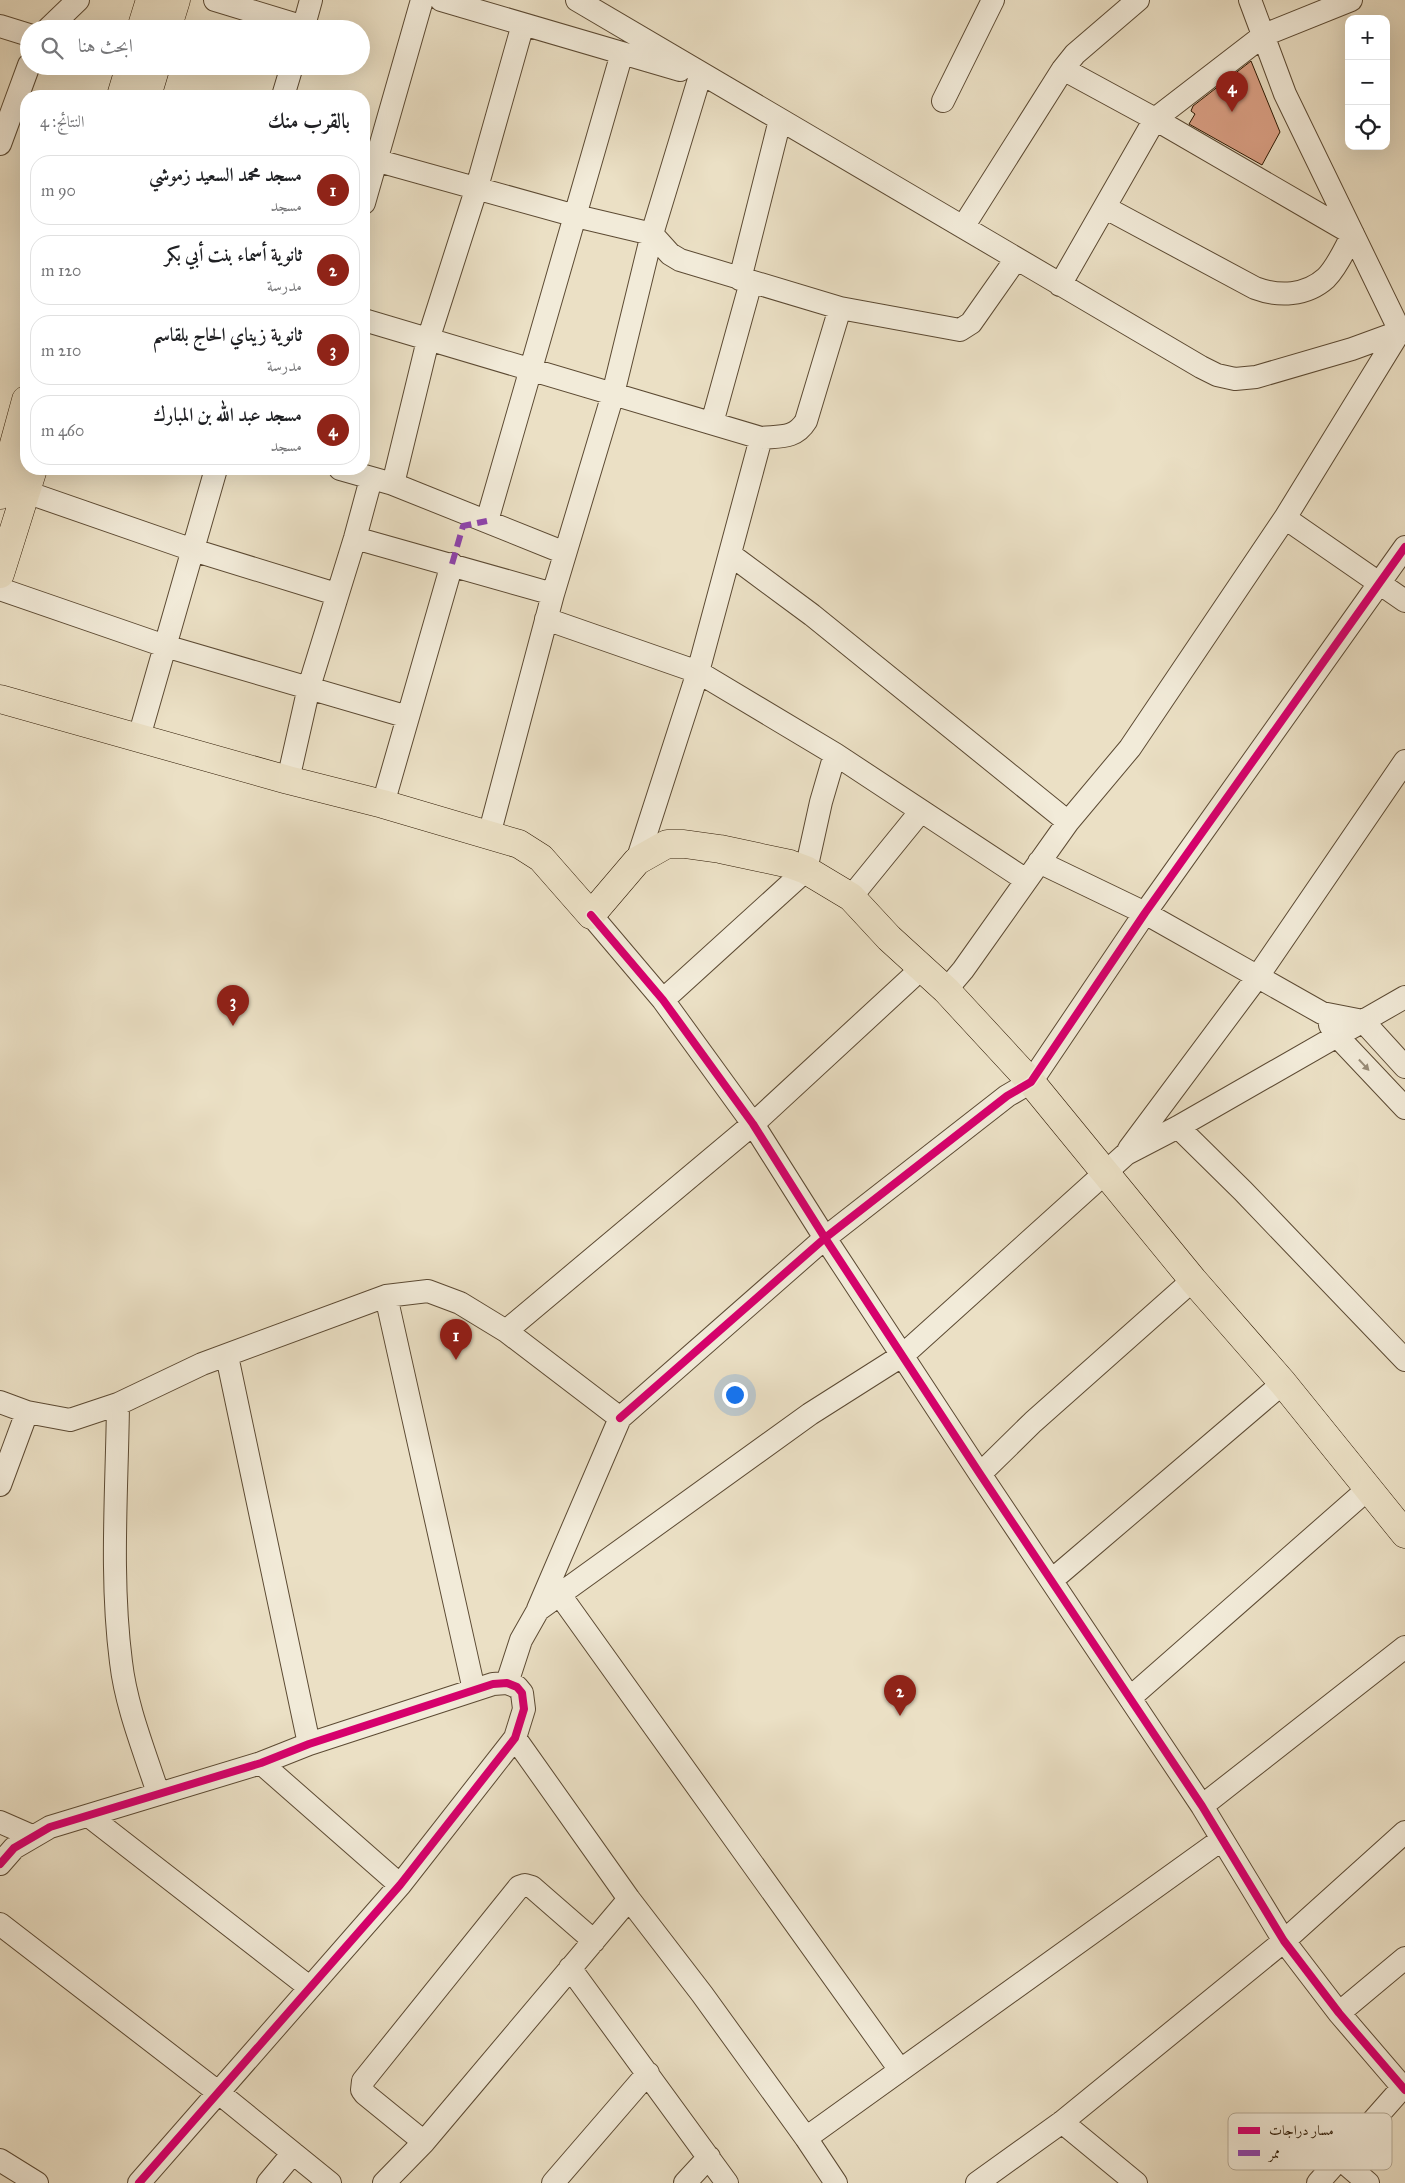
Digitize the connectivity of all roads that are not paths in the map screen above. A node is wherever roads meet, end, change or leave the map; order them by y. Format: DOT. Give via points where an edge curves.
graph roads {
  1 [pos="78,0"];
  2 [pos="150,0"];
  3 [pos="176,0"];
  4 [pos="215,0"];
  5 [pos="312,0"];
  6 [pos="422,0"];
  7 [pos="441,0"];
  8 [pos="577,0"];
  9 [pos="993,0"];
  10 [pos="1138,0"];
  11 [pos="1250,0"];
  12 [pos="1351,0"];
  13 [pos="57,20"];
  14 [pos="144,20"];
  15 [pos="170,20"];
  16 [pos="278,20"];
  17 [pos="306,20"];
  18 [pos="523,24"];
  19 [pos="0,26"];
  20 [pos="20,32"];
  21 [pos="1264,35"];
  22 [pos="622,53"];
  23 [pos="1063,69"];
  24 [pos="26,75"];
  25 [pos="127,75"];
  26 [pos="153,75"];
  27 [pos="289,75"];
  28 [pos="705,78"];
  29 [pos="20,90"];
  30 [pos="20,90"];
  31 [pos="122,90"];
  32 [pos="149,90"];
  33 [pos="285,90"];
  34 [pos="943,100"];
  35 [pos="1155,119"];
  36 [pos="780,120"];
  37 [pos="0,144"];
  38 [pos="370,158"];
  39 [pos="477,188"];
  40 [pos="1106,208"];
  41 [pos="576,216"];
  42 [pos="963,227"];
  43 [pos="652,234"];
  44 [pos="1353,234"];
  45 [pos="1016,259"];
  46 [pos="745,280"];
  47 [pos="1060,285"];
  48 [pos="840,308"];
  49 [pos="370,322"];
  50 [pos="1402,331"];
  51 [pos="428,340"];
  52 [pos="530,369"];
  53 [pos="612,394"];
  54 [pos="712,423"];
  55 [pos="761,438"];
  56 [pos="214,475"];
  57 [pos="359,475"];
  58 [pos="371,479"];
  59 [pos="393,484"];
  60 [pos="20,485"];
  61 [pos="1285,518"];
  62 [pos="487,521"];
  63 [pos="355,538"];
  64 [pos="1405,547"];
  65 [pos="194,550"];
  66 [pos="565,553"];
  67 [pos="731,555"];
  68 [pos="452,564"];
  69 [pos="0,574"];
  70 [pos="1380,582"];
  71 [pos="0,590"];
  72 [pos="336,594"];
  73 [pos="553,594"];
  74 [pos="1405,601"];
  75 [pos="546,619"];
  76 [pos="165,646"];
  77 [pos="698,672"];
  78 [pos="309,687"];
  79 [pos="0,699"];
  80 [pos="408,717"];
  81 [pos="139,737"];
  82 [pos="835,754"];
  83 [pos="1405,760"];
  84 [pos="288,780"];
  85 [pos="383,804"];
  86 [pos="921,811"];
  87 [pos="1068,822"];
  88 [pos="489,835"];
  89 [pos="637,861"];
  90 [pos="806,870"];
  91 [pos="1033,871"];
  92 [pos="851,898"];
  93 [pos="1145,913"];
  94 [pos="591,915"];
  95 [pos="922,968"];
  96 [pos="1258,976"];
  97 [pos="946,990"];
  98 [pos="1405,997"];
  99 [pos="663,1000"];
  100 [pos="1322,1013"];
  101 [pos="1363,1021"];
  102 [pos="1337,1036"];
  103 [pos="1404,1066"];
  104 [pos="1031,1082"];
  105 [pos="1405,1108"];
  106 [pos="753,1124"];
  107 [pos="1178,1127"];
  108 [pos="1126,1154"];
  109 [pos="1105,1174"];
  110 [pos="825,1238"];
  111 [pos="1193,1280"];
  112 [pos="386,1296"];
  113 [pos="506,1331"];
  114 [pos="903,1355"];
  115 [pos="227,1356"];
  116 [pos="1405,1360"];
  117 [pos="1283,1383"];
  118 [pos="0,1402"];
  119 [pos="118,1404"];
  120 [pos="27,1412"];
  121 [pos="620,1418"];
  122 [pos="980,1474"];
  123 [pos="0,1485"];
  124 [pos="1369,1488"];
  125 [pos="1405,1534"];
  126 [pos="1052,1580"];
  127 [pos="560,1595"];
  128 [pos="538,1610"];
  129 [pos="1405,1647"];
  130 [pos="507,1683"];
  131 [pos="474,1690"];
  132 [pos="1131,1697"];
  133 [pos="515,1738"];
  134 [pos="309,1744"];
  135 [pos="261,1763"];
  136 [pos="158,1793"];
  137 [pos="1202,1806"];
  138 [pos="89,1816"];
  139 [pos="0,1822"];
  140 [pos="1405,1832"];
  141 [pos="32,1836"];
  142 [pos="1221,1840"];
  143 [pos="0,1864"];
  144 [pos="400,1885"];
  145 [pos="629,1899"];
  146 [pos="0,1924"];
  147 [pos="1284,1940"];
  148 [pos="594,1941"];
  149 [pos="1405,1958"];
  150 [pos="570,1968"];
  151 [pos="309,1987"];
  152 [pos="1339,2012"];
  153 [pos="900,2070"];
  154 [pos="648,2073"];
  155 [pos="1403,2089"];
  156 [pos="219,2092"];
  157 [pos="1381,2113"];
  158 [pos="1062,2122"];
  159 [pos="806,2138"];
  160 [pos="424,2142"];
  161 [pos="293,2153"];
  162 [pos="709,2157"];
  163 [pos="0,2160"];
  164 [pos="1329,2170"];
  165 [pos="1353,2170"];
  166 [pos="37,2183"];
  167 [pos="139,2183"];
  168 [pos="268,2183"];
  169 [pos="330,2183"];
  170 [pos="384,2183"];
  171 [pos="553,2183"];
  172 [pos="686,2183"];
  173 [pos="727,2183"];
  174 [pos="836,2183"];
  175 [pos="977,2183"];
  176 [pos="1136,2183"];
  177 [pos="1318,2183"];
  178 [pos="1368,2183"];
  1 -- 13 [label="street"];
  2 -- 14 [label="main road"];
  3 -- 15 [label="main road"];
  4 -- 16 [label="street"];
  5 -- 17 [label="street"];
  6 -- 38 [label="street"];
  7 -- 18 [label="street"];
  8 -- 28 [label="street"];
  9 -- 34 [label="street"];
  10 -- 23 [label="street" via="1075,54"];
  11 -- 21 [label="street"];
  12 -- 21 [label="street"];
  18 -- 22 [label="street"];
  18 -- 39 [label="street"];
  19 -- 20 [label="street"];
  21 -- 35 [label="street"];
  21 -- 44 [label="street" via="1285,94"];
  22 -- 28 [label="street"];
  22 -- 41 [label="street"];
  23 -- 35 [label="street"];
  23 -- 42 [label="street"];
  24 -- 30 [label="street"];
  25 -- 31 [label="main road"];
  26 -- 32 [label="main road"];
  27 -- 33 [label="street"];
  28 -- 36 [label="street"];
  28 -- 43 [label="street"];
  29 -- 37 [label="street"];
  35 -- 40 [label="street"];
  35 -- 44 [label="street"];
  36 -- 42 [label="street"];
  36 -- 46 [label="street"];
  38 -- 39 [label="street"];
  39 -- 41 [label="street"];
  39 -- 51 [label="street"];
  40 -- 44 [label="street" via="1255,288 1280,295 1314,286 1326,277"];
  40 -- 47 [label="street"];
  41 -- 43 [label="street"];
  41 -- 52 [label="street"];
  42 -- 45 [label="street"];
  43 -- 46 [label="street" via="680,260"];
  43 -- 53 [label="street"];
  44 -- 50 [label="street"];
  45 -- 47 [label="street"];
  45 -- 48 [label="street" via="971,323 960,330"];
  46 -- 48 [label="street"];
  46 -- 54 [label="street"];
  47 -- 50 [label="street" via="1201,367 1235,379 1256,377"];
  48 -- 55 [label="street" via="806,421 800,431"];
  49 -- 51 [label="street"];
  50 -- 61 [label="street"];
  51 -- 52 [label="street"];
  51 -- 59 [label="street"];
  52 -- 53 [label="street"];
  52 -- 62 [label="street"];
  53 -- 54 [label="street"];
  53 -- 66 [label="street"];
  54 -- 55 [label="street"];
  55 -- 67 [label="street"];
  56 -- 65 [label="street"];
  57 -- 58 [label="street"];
  58 -- 59 [label="street"];
  58 -- 63 [label="street"];
  59 -- 62 [label="street"];
  60 -- 65 [label="street"];
  60 -- 69 [label="main road"];
  61 -- 70 [label="street"];
  61 -- 87 [label="street" via="1130,748"];
  62 -- 66 [label="street"];
  63 -- 68 [label="street"];
  63 -- 72 [label="street"];
  64 -- 70 [label="street"];
  65 -- 72 [label="street"];
  65 -- 76 [label="street"];
  66 -- 73 [label="street"];
  67 -- 77 [label="street"];
  67 -- 87 [label="street" via="812,615"];
  68 -- 73 [label="street"];
  68 -- 80 [label="street"];
  70 -- 74 [label="street"];
  70 -- 93 [label="street"];
  71 -- 76 [label="street"];
  72 -- 78 [label="street"];
  73 -- 75 [label="street"];
  75 -- 77 [label="street"];
  75 -- 88 [label="street"];
  76 -- 78 [label="street"];
  76 -- 81 [label="street"];
  77 -- 82 [label="street"];
  77 -- 89 [label="street"];
  78 -- 80 [label="street"];
  78 -- 84 [label="street"];
  79 -- 81 [label="main road"];
  80 -- 85 [label="street"];
  81 -- 84 [label="main road"];
  82 -- 86 [label="street"];
  82 -- 90 [label="street"];
  83 -- 96 [label="street"];
  84 -- 85 [label="main road"];
  85 -- 88 [label="main road"];
  86 -- 91 [label="street"];
  86 -- 92 [label="street"];
  87 -- 91 [label="street"];
  88 -- 94 [label="main road" via="519,844 541,858"];
  89 -- 90 [label="main road" via="667,844 684,844 756,856"];
  89 -- 94 [label="main road"];
  90 -- 92 [label="main road"];
  90 -- 99 [label="street"];
  91 -- 93 [label="street"];
  91 -- 97 [label="street"];
  92 -- 95 [label="main road"];
  93 -- 96 [label="street"];
  93 -- 104 [label="street"];
  94 -- 99 [label="street"];
  95 -- 97 [label="main road"];
  95 -- 106 [label="street"];
  96 -- 100 [label="street"];
  96 -- 108 [label="street"];
  97 -- 104 [label="main road"];
  98 -- 101 [label="street"];
  99 -- 106 [label="street"];
  100 -- 101 [label="street"];
  100 -- 102 [label="street"];
  101 -- 102 [label="street"];
  101 -- 103 [label="street"];
  102 -- 105 [label="street, one-way"];
  102 -- 107 [label="street"];
  104 -- 109 [label="main road"];
  104 -- 110 [label="street" via="1007,1096"];
  106 -- 110 [label="street"];
  106 -- 113 [label="street"];
  107 -- 108 [label="street"];
  107 -- 116 [label="street"];
  108 -- 109 [label="street"];
  109 -- 111 [label="main road"];
  109 -- 114 [label="street"];
  110 -- 114 [label="street"];
  110 -- 121 [label="street"];
  111 -- 117 [label="main road"];
  111 -- 122 [label="street" via="1033,1422"];
  112 -- 113 [label="street" via="428,1291 460,1303"];
  112 -- 115 [label="street"];
  112 -- 131 [label="street"];
  113 -- 121 [label="street"];
  114 -- 122 [label="street"];
  114 -- 127 [label="street" via="810,1414"];
  115 -- 119 [label="street" via="202,1364"];
  115 -- 134 [label="street"];
  117 -- 124 [label="main road"];
  117 -- 126 [label="street"];
  118 -- 120 [label="street"];
  119 -- 120 [label="street" via="70,1420"];
  119 -- 136 [label="street" via="116,1559 121,1662 127,1695"];
  120 -- 123 [label="street"];
  121 -- 128 [label="street"];
  122 -- 126 [label="street"];
  124 -- 125 [label="main road"];
  124 -- 132 [label="street"];
  126 -- 132 [label="street"];
  127 -- 128 [label="street"];
  127 -- 153 [label="street"];
  128 -- 130 [label="street" via="521,1640"];
  129 -- 137 [label="street"];
  130 -- 131 [label="street"];
  130 -- 133 [label="street" via="517,1687 524,1699"];
  131 -- 134 [label="street"];
  132 -- 137 [label="street"];
  133 -- 144 [label="street"];
  133 -- 145 [label="street"];
  134 -- 135 [label="street"];
  135 -- 136 [label="street"];
  135 -- 144 [label="street"];
  136 -- 138 [label="street"];
  137 -- 142 [label="street"];
  138 -- 141 [label="street" via="50,1827"];
  138 -- 151 [label="street"];
  139 -- 141 [label="street"];
  140 -- 147 [label="street"];
  141 -- 143 [label="street" via="14,1848"];
  142 -- 147 [label="street"];
  142 -- 153 [label="street"];
  144 -- 151 [label="street"];
  145 -- 148 [label="street"];
  145 -- 159 [label="street"];
  146 -- 156 [label="street"];
  147 -- 152 [label="street"];
  147 -- 158 [label="street"];
  148 -- 150 [label="street"];
  148 -- 160 [label="street" via="532,1887 525,1885 520,1888 364,2081 362,2090 365,2094"];
  149 -- 152 [label="street"];
  150 -- 154 [label="street"];
  150 -- 160 [label="street"];
  151 -- 156 [label="street"];
  152 -- 155 [label="street"];
  153 -- 159 [label="street"];
  154 -- 162 [label="street"];
  154 -- 171 [label="street"];
  155 -- 157 [label="street"];
  156 -- 161 [label="street"];
  156 -- 167 [label="street"];
  158 -- 175 [label="street"];
  158 -- 176 [label="street"];
  159 -- 174 [label="street"];
  160 -- 170 [label="street"];
  161 -- 168 [label="street"];
  161 -- 169 [label="street"];
  162 -- 172 [label="street"];
  162 -- 173 [label="street"];
  163 -- 166 [label="street"];
  164 -- 177 [label="street"];
  165 -- 178 [label="street"];
}
